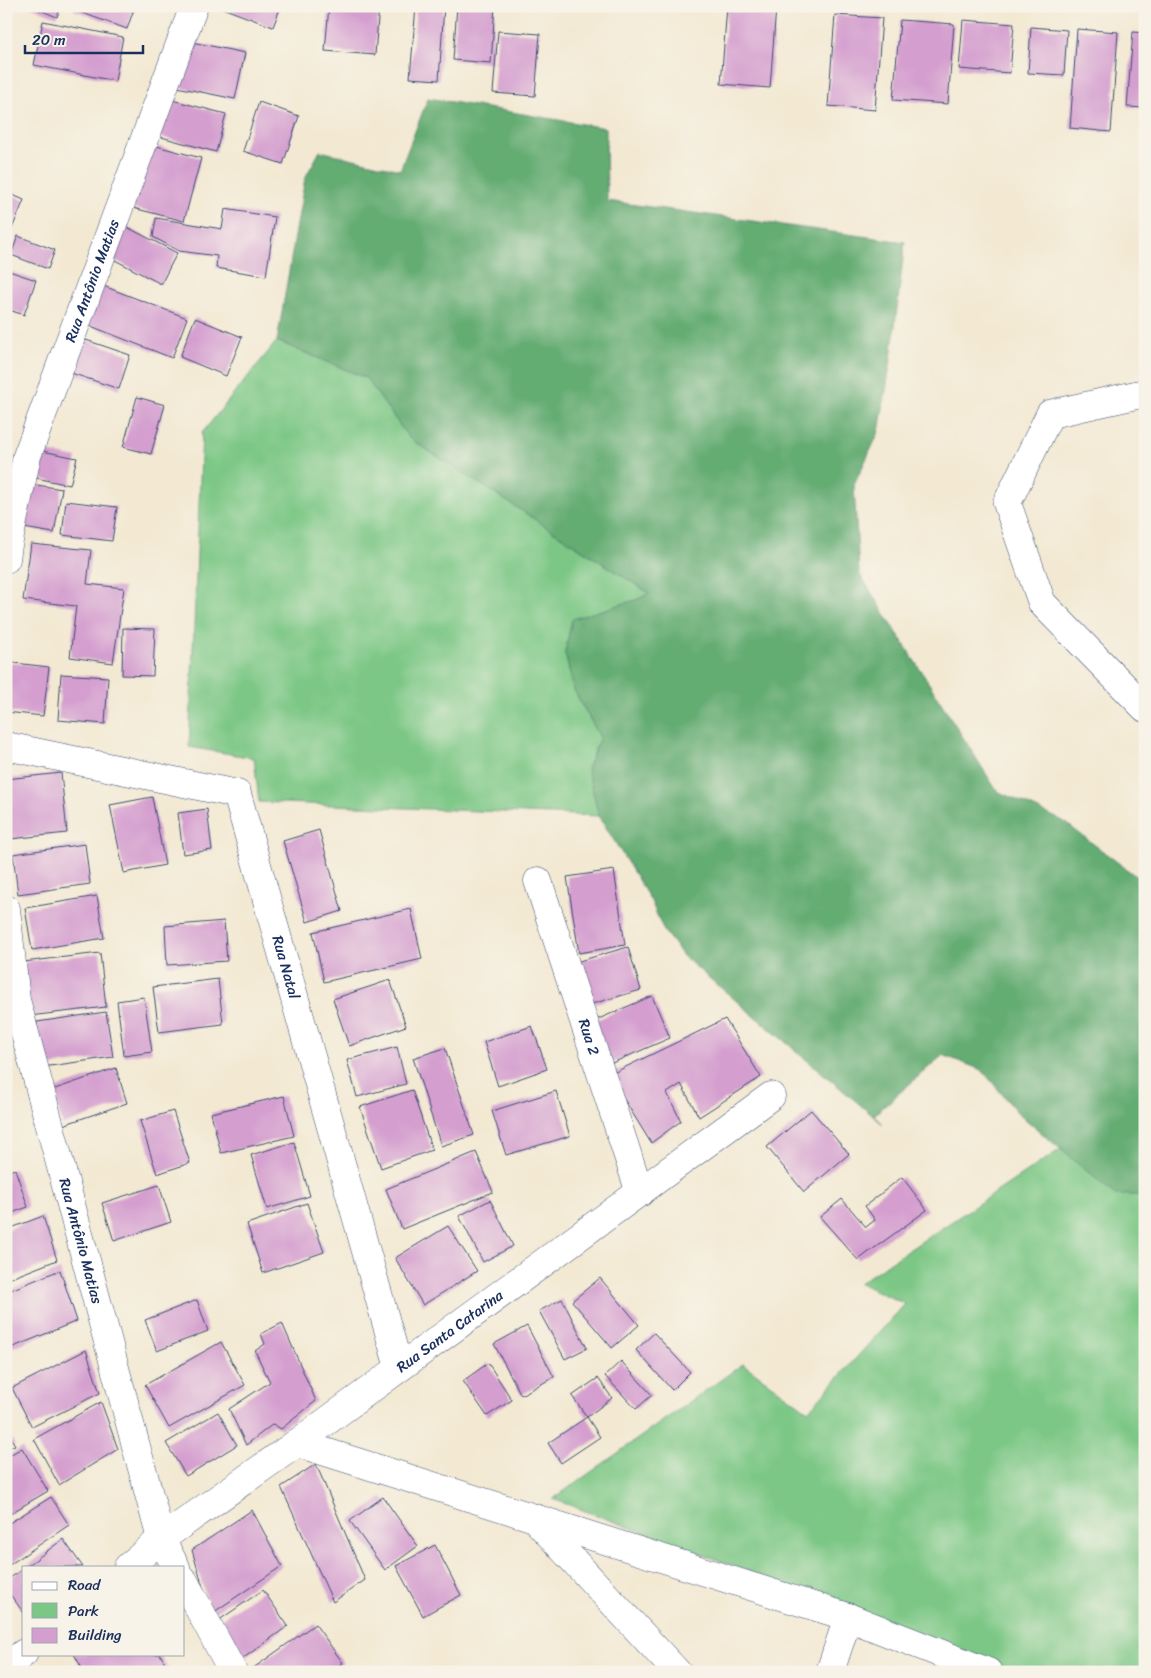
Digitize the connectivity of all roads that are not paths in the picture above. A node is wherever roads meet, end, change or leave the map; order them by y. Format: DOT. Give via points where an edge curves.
graph roads {
  1 [pos="194,6"];
  2 [pos="1145,394"];
  3 [pos="6,559"];
  4 [pos="1145,708"];
  5 [pos="6,746"];
  6 [pos="538,881"];
  7 [pos="6,909"];
  8 [pos="771,1096"];
  9 [pos="640,1193"];
  10 [pos="399,1368"];
  11 [pos="297,1442"];
  12 [pos="533,1517"];
  13 [pos="161,1539"];
  14 [pos="129,1566"];
  15 [pos="175,1566"];
  16 [pos="185,1583"];
  17 [pos="848,1617"];
  18 [pos="22,1654"];
  19 [pos="6,1667"];
  20 [pos="233,1672"];
  21 [pos="677,1672"];
  22 [pos="830,1672"];
  23 [pos="988,1672"];
  1 -- 3 [label="street, Rua Antônio Matias" via="27,456"];
  2 -- 4 [label="street" via="1050,414 1007,503 1042,603"];
  5 -- 10 [label="street, Rua Natal" via="237,794"];
  6 -- 9 [label="street, Rua 2"];
  7 -- 13 [label="street, Rua Antônio Matias" via="16,1000"];
  8 -- 9 [label="street, Rua Santa Catarina"];
  9 -- 10 [label="street, Rua Santa Catarina"];
  10 -- 11 [label="street, Rua Santa Catarina"];
  11 -- 12 [label="street"];
  11 -- 13 [label="street, Rua Santa Catarina"];
  12 -- 17 [label="street"];
  12 -- 21 [label="street"];
  13 -- 14 [label="street, Rua Santa Catarina"];
  13 -- 15 [label="street, Rua Antônio Matias"];
  16 -- 20 [label="street"];
  17 -- 22 [label="street"];
  17 -- 23 [label="street"];
  18 -- 19 [label="street"];
}
